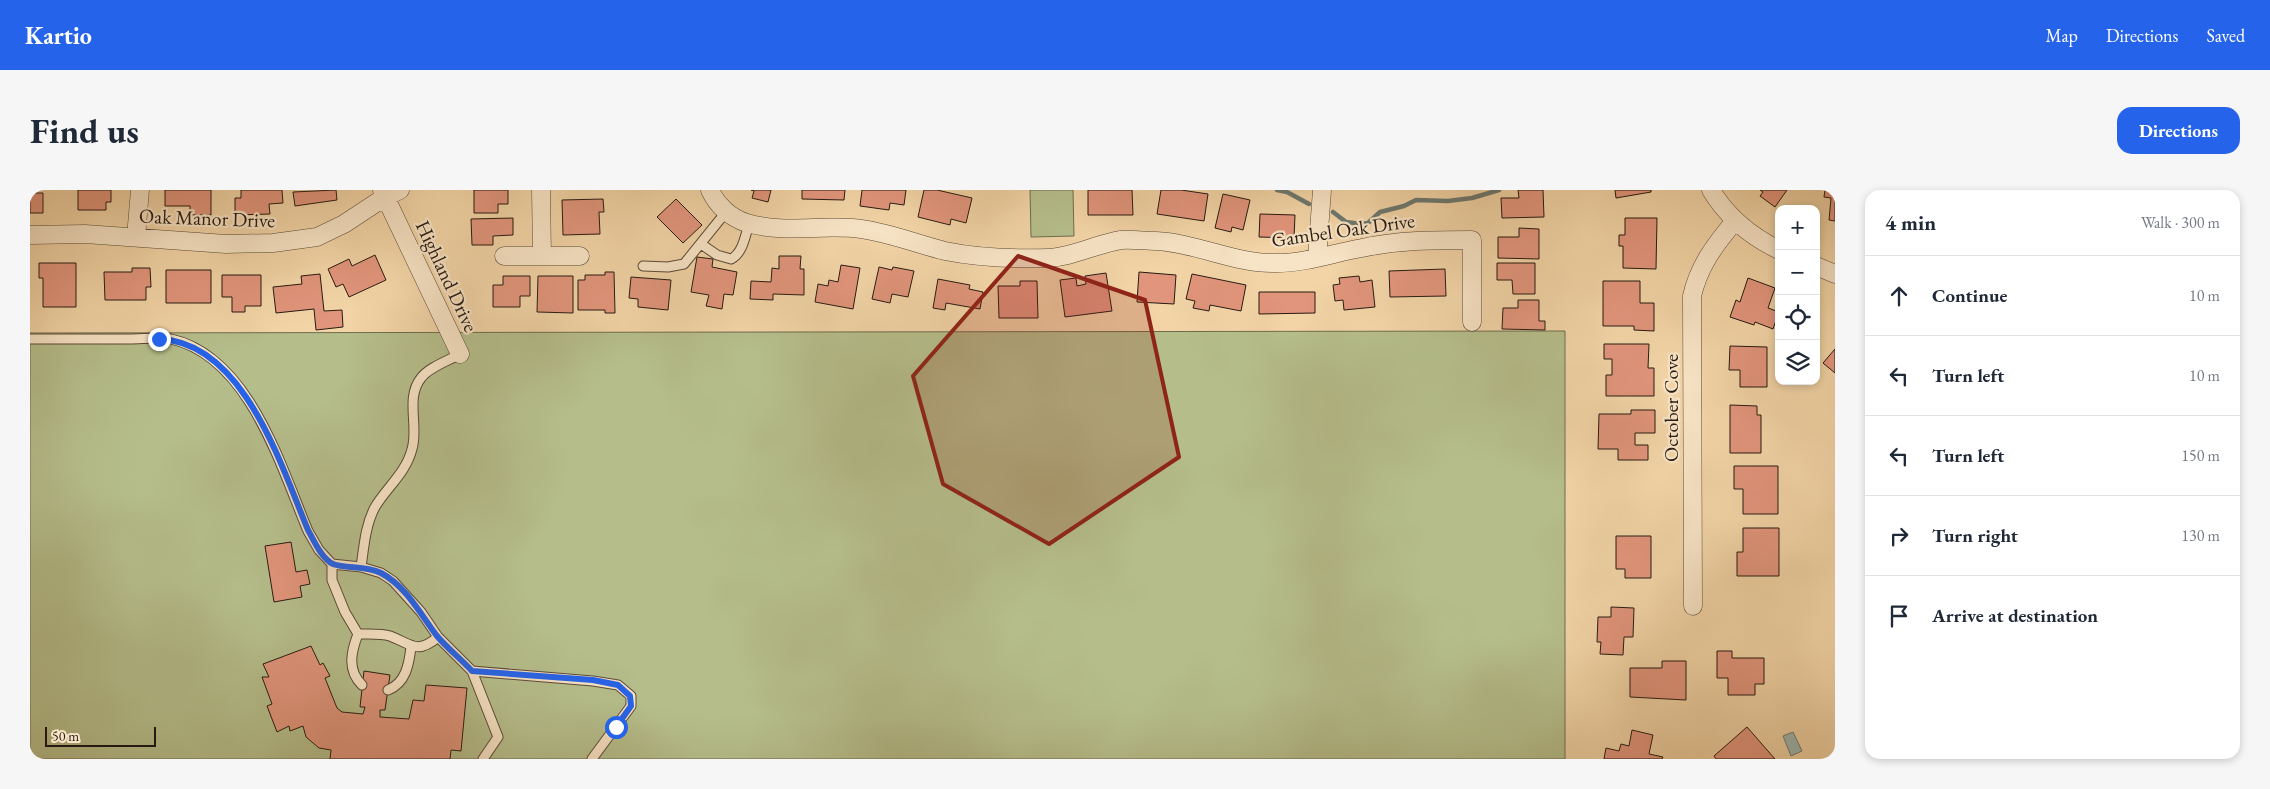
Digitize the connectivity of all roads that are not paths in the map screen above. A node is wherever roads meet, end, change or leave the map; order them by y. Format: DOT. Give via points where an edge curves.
graph roads {
  1 [pos="140,190"];
  2 [pos="542,190"];
  3 [pos="710,190"];
  4 [pos="1322,190"];
  5 [pos="1711,190"];
  6 [pos="389,192"];
  7 [pos="726,212"];
  8 [pos="1734,222"];
  9 [pos="749,224"];
  10 [pos="30,235"];
  11 [pos="136,238"];
  12 [pos="701,244"];
  13 [pos="1775,248"];
  14 [pos="504,256"];
  15 [pos="542,256"];
  16 [pos="580,256"];
  17 [pos="1317,258"];
  18 [pos="643,266"];
  19 [pos="1820,268"];
  20 [pos="1835,274"];
  21 [pos="1472,322"];
  22 [pos="30,339"];
  23 [pos="460,354"];
  24 [pos="332,564"];
  25 [pos="361,567"];
  26 [pos="1693,606"];
  27 [pos="358,634"];
  28 [pos="438,637"];
  29 [pos="411,647"];
  30 [pos="472,671"];
  31 [pos="362,685"];
  32 [pos="388,690"];
  33 [pos="483,759"];
  34 [pos="592,759"];
  1 -- 11 [label="street"];
  2 -- 15 [label="street"];
  3 -- 7 [label="street, Gambel Oak Drive"];
  4 -- 17 [label="street"];
  5 -- 8 [label="street"];
  6 -- 11 [label="street, Oak Manor Drive" via="344,224 317,237 273,243 226,244"];
  6 -- 23 [label="street, Highland Drive"];
  7 -- 9 [label="street, Gambel Oak Drive"];
  7 -- 12 [label="lane"];
  8 -- 13 [label="street"];
  8 -- 26 [label="street, October Cove" via="1704,261 1692,296"];
  9 -- 12 [label="lane" via="741,249 731,260"];
  9 -- 17 [label="street, Gambel Oak Drive" via="863,229 944,250 1006,258 1050,258 1121,240 1160,241 1256,262 1296,262"];
  10 -- 11 [label="street, Oak Manor Drive" via="85,234"];
  12 -- 18 [label="lane" via="684,264"];
  14 -- 15 [label="street"];
  15 -- 16 [label="street"];
  17 -- 21 [label="street, Gambel Oak Drive" via="1392,243 1472,240"];
  19 -- 20 [label="street"];
  22 -- 24 [label="lane" via="171,339 217,363 252,404 308,530 319,550"];
  23 -- 25 [label="lane" via="422,377 415,387 413,448 398,477 374,509 366,529"];
  24 -- 25 [label="lane"];
  24 -- 27 [label="lane" via="332,580"];
  25 -- 28 [label="lane" via="381,573 393,581"];
  27 -- 29 [label="lane" via="390,636"];
  27 -- 31 [label="lane" via="351,659 356,679"];
  28 -- 29 [label="lane" via="429,644"];
  28 -- 30 [label="lane"];
  29 -- 32 [label="lane" via="406,671"];
  30 -- 33 [label="lane" via="498,737"];
  30 -- 34 [label="lane" via="593,680 618,685 630,696 631,706"];
}
